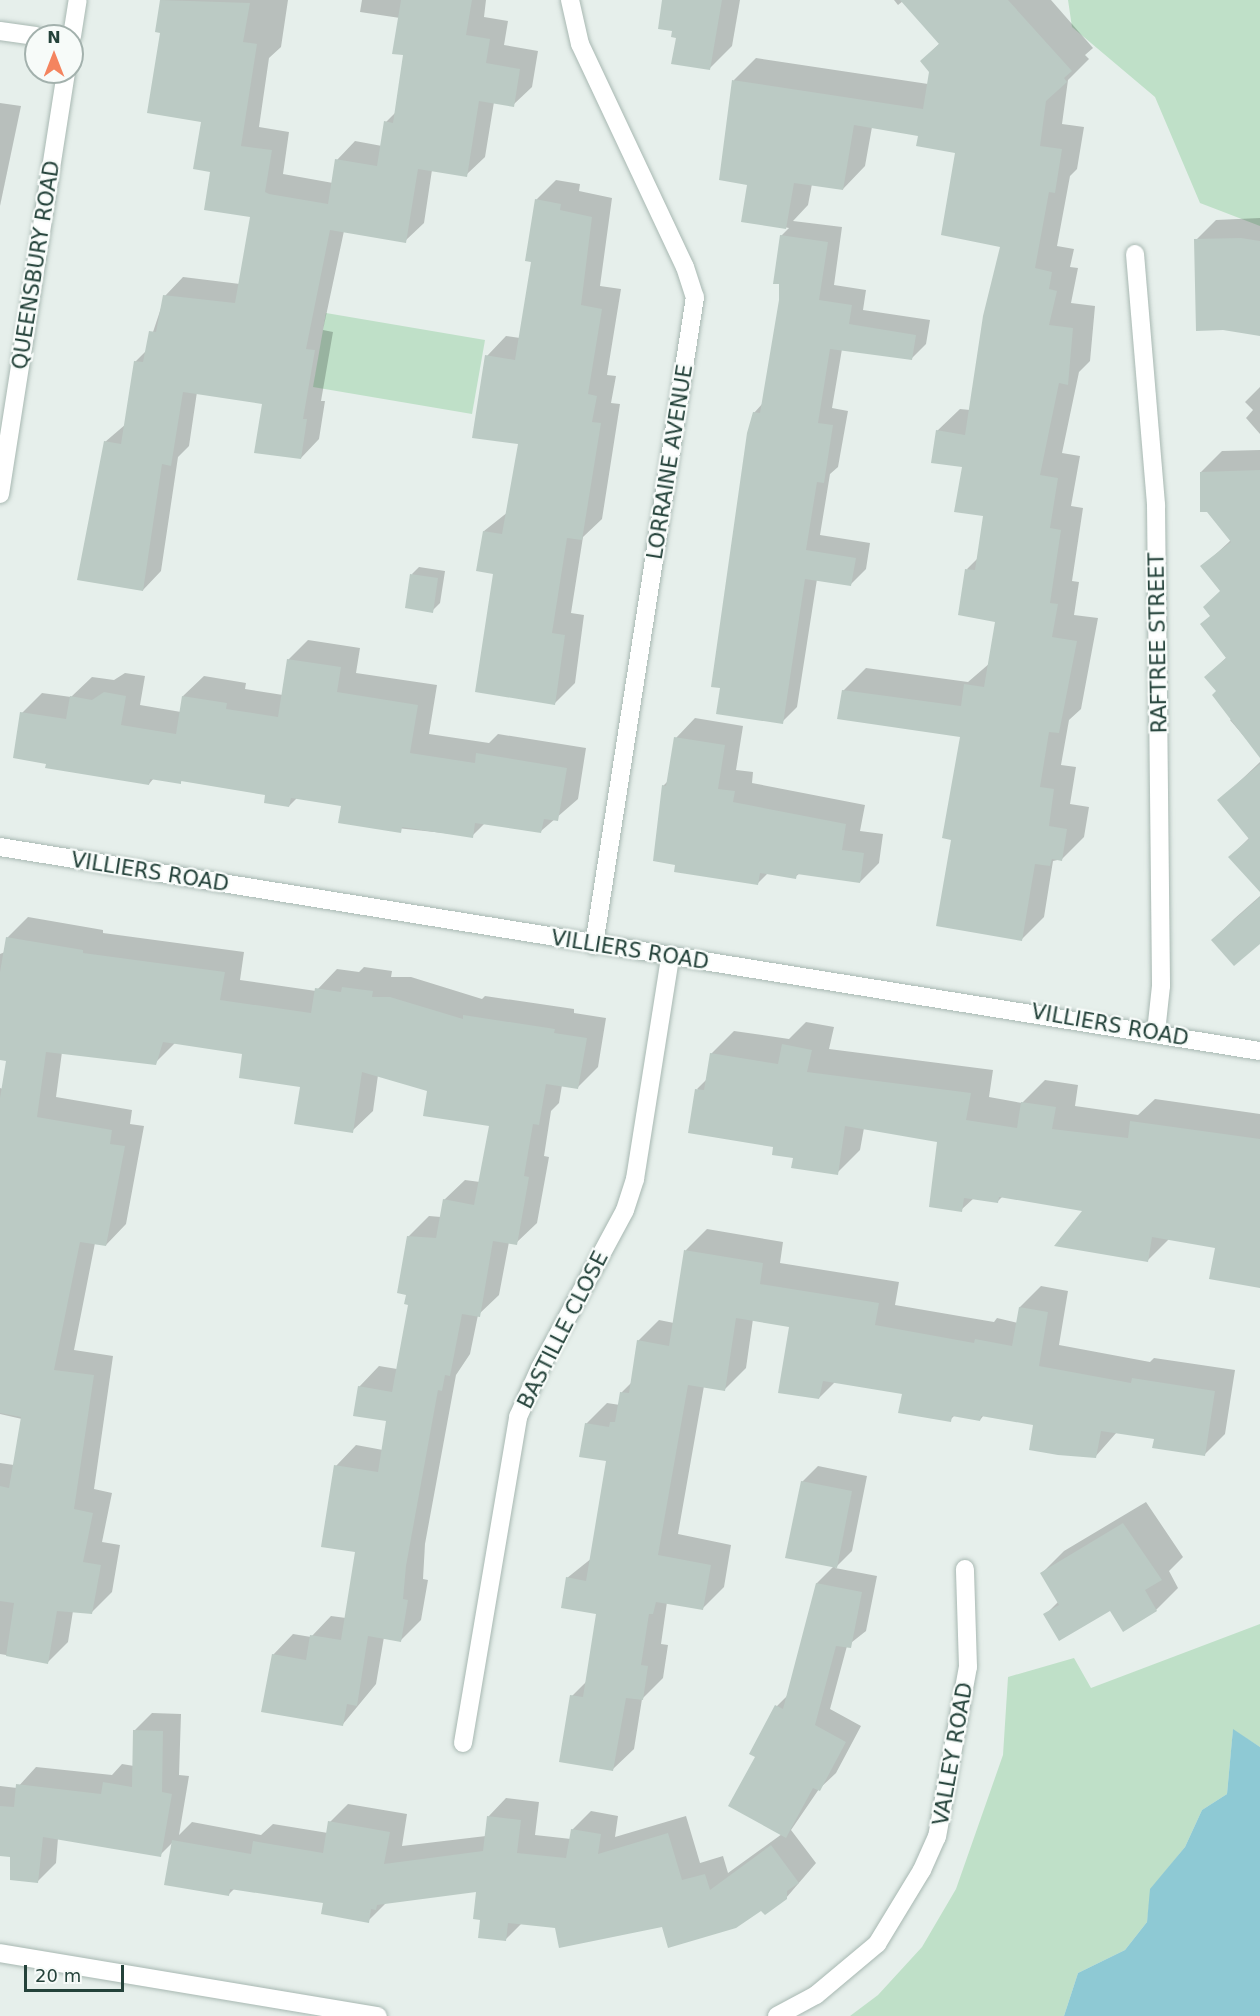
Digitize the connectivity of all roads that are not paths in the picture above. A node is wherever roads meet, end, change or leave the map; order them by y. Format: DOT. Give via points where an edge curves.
graph roads {
  1 [pos="78,0"];
  2 [pos="570,0"];
  3 [pos="74,24"];
  4 [pos="0,30"];
  5 [pos="24,34"];
  6 [pos="64,84"];
  7 [pos="1135,254"];
  8 [pos="0,494"];
  9 [pos="0,847"];
  10 [pos="594,945"];
  11 [pos="670,958"];
  12 [pos="1156,1032"];
  13 [pos="1260,1051"];
  14 [pos="965,1569"];
  15 [pos="463,1743"];
  16 [pos="0,1953"];
  17 [pos="378,2016"];
  18 [pos="777,2016"];
  1 -- 3 [label="street"];
  2 -- 10 [label="street, LORRAINE AVENUE" via="580,44 685,267 694,297"];
  4 -- 5 [label="street"];
  6 -- 8 [label="street, QUEENSBURY ROAD"];
  7 -- 12 [label="street, RAFTREE STREET" via="1156,505 1161,986"];
  9 -- 10 [label="street, VILLIERS ROAD"];
  10 -- 11 [label="street, VILLIERS ROAD"];
  11 -- 12 [label="street, VILLIERS ROAD" via="822,978"];
  11 -- 15 [label="street, BASTILLE CLOSE" via="632,1190 518,1417"];
  12 -- 13 [label="street, VILLIERS ROAD"];
  14 -- 18 [label="street, VALLEY ROAD" via="968,1667 937,1837 922,1870 877,1944 824,1989"];
  16 -- 17 [label="street"];
}
